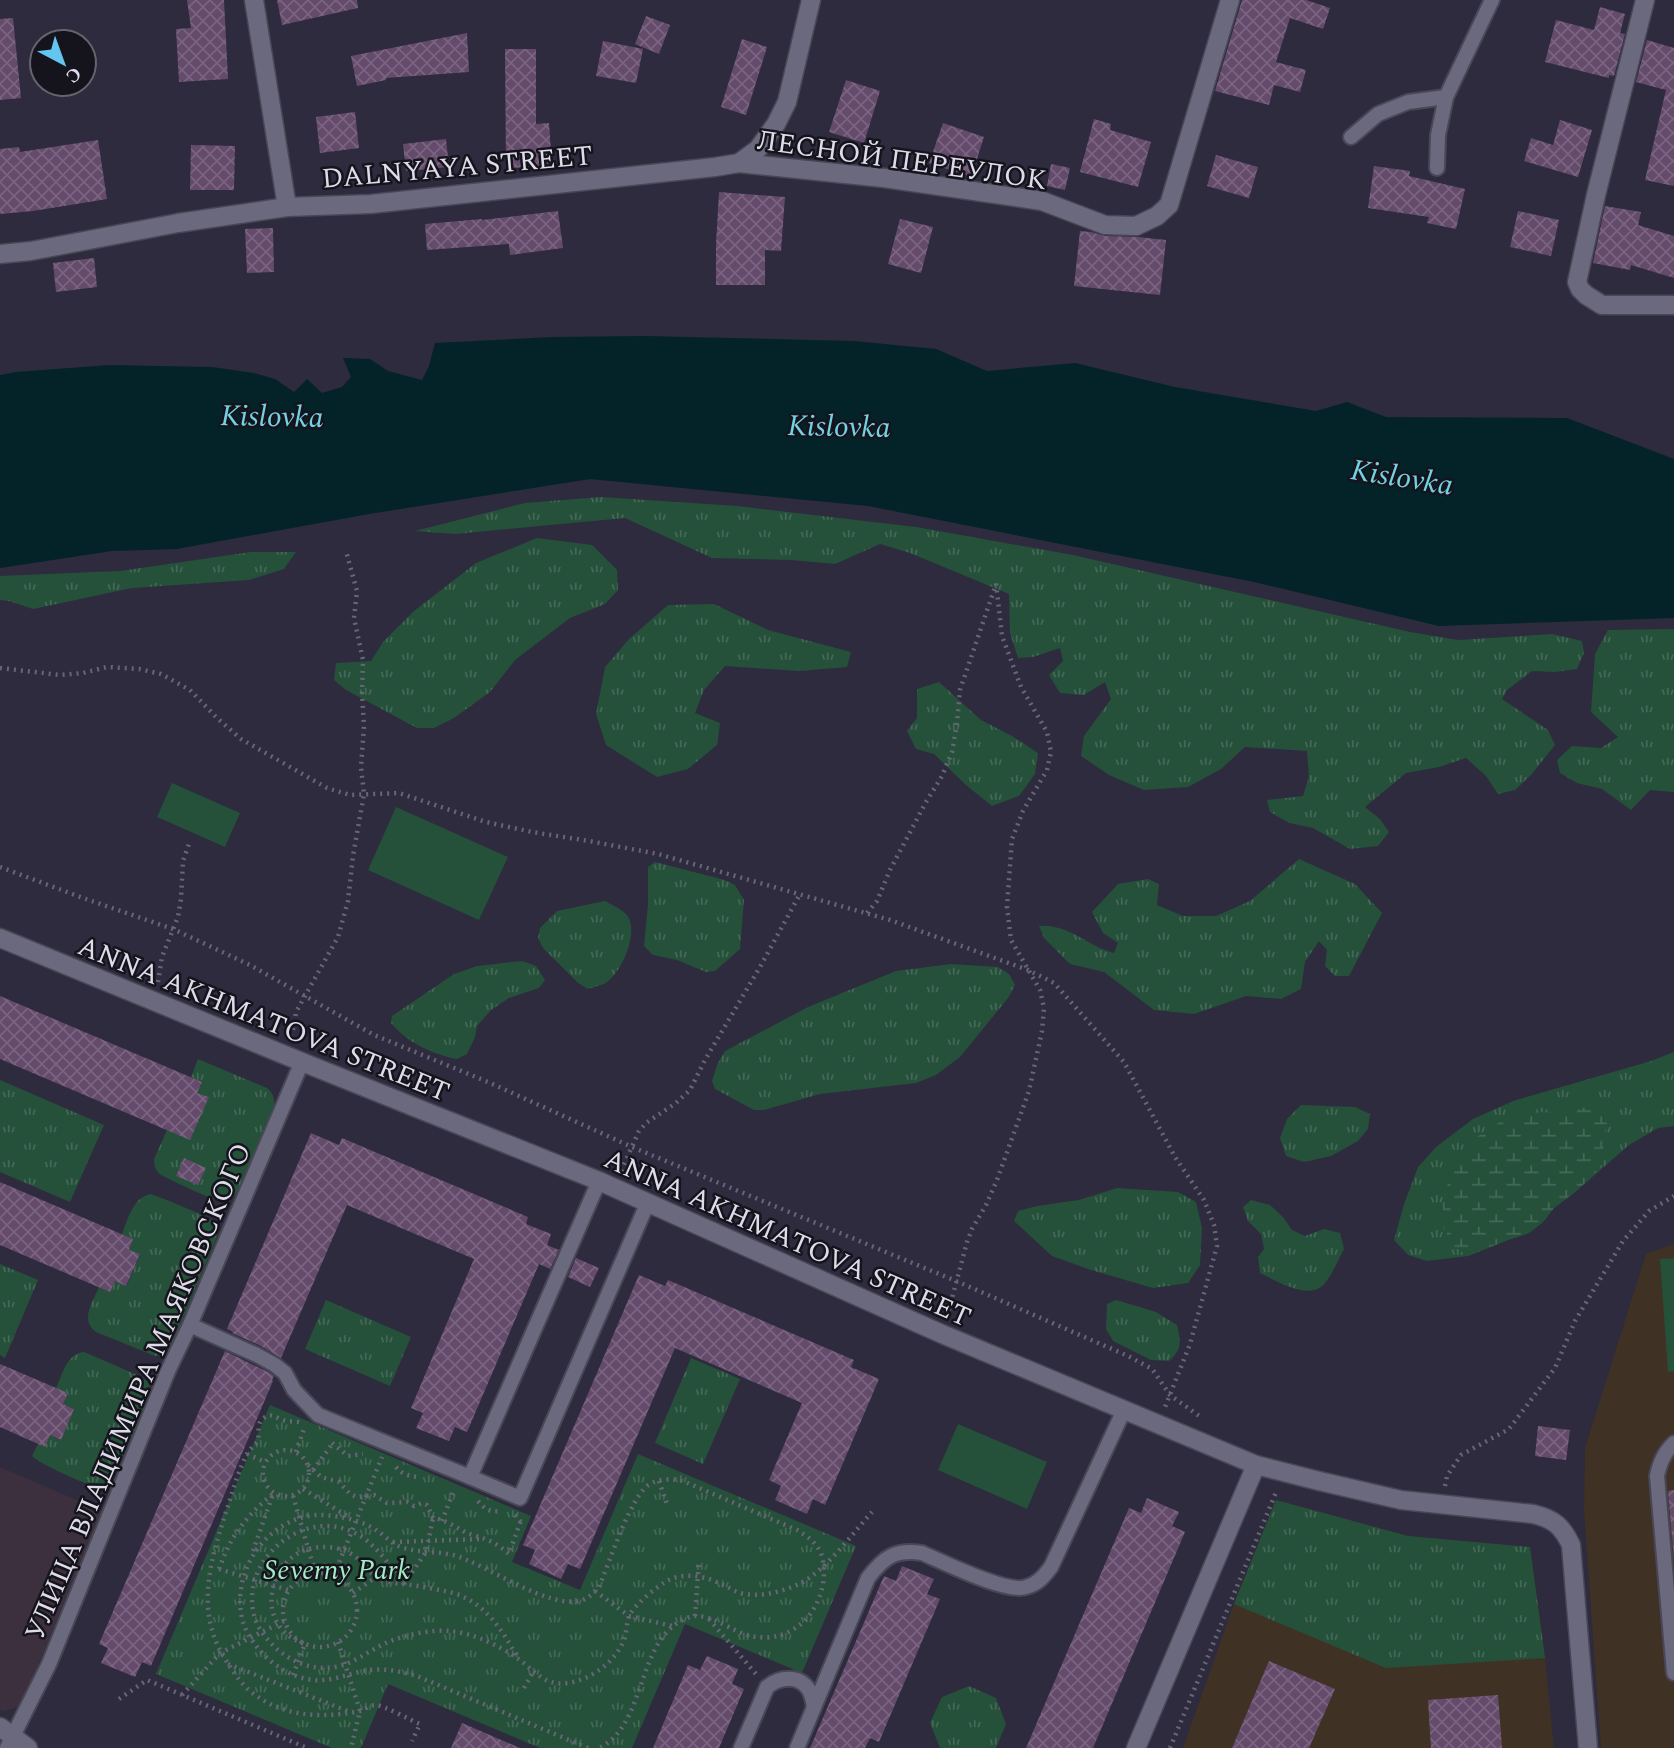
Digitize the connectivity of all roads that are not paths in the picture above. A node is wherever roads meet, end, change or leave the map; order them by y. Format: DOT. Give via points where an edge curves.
graph roads {
  1 [pos="254,0"];
  2 [pos="811,0"];
  3 [pos="1230,0"];
  4 [pos="1492,0"];
  5 [pos="1645,0"];
  6 [pos="1446,97"];
  7 [pos="1351,137"];
  8 [pos="739,163"];
  9 [pos="1437,167"];
  10 [pos="288,207"];
  11 [pos="0,254"];
  12 [pos="1674,305"];
  13 [pos="0,938"];
  14 [pos="302,1062"];
  15 [pos="606,1184"];
  16 [pos="648,1202"];
  17 [pos="190,1325"];
  18 [pos="1124,1410"];
  19 [pos="1674,1443"];
  20 [pos="1256,1465"];
  21 [pos="466,1475"];
  22 [pos="1674,1673"];
  23 [pos="814,1707"];
  24 [pos="7,1737"];
  25 [pos="28,1748"];
  26 [pos="741,1748"];
  27 [pos="797,1748"];
  28 [pos="1136,1748"];
  29 [pos="1588,1748"];
  1 -- 10 [label="street"];
  2 -- 8 [label="street" via="787,102 758,149"];
  3 -- 8 [label="street, ЛЕСНОЙ ПЕРЕУЛОК" via="1169,205 1136,226 1105,225 1042,201"];
  4 -- 6 [label="lane"];
  5 -- 12 [label="street" via="1577,282 1602,305"];
  6 -- 7 [label="lane" via="1408,102 1378,114"];
  6 -- 9 [label="lane" via="1437,135"];
  8 -- 10 [label="street, DALNYAYA STREET" via="371,204"];
  10 -- 11 [label="street, DALNYAYA STREET"];
  13 -- 14 [label="street, ANNA AKHMATOVA STREET"];
  14 -- 15 [label="street, ANNA AKHMATOVA STREET"];
  14 -- 17 [label="lane, УЛИЦА ВЛАДИМИРА МАЯКОВСКОГО"];
  15 -- 16 [label="street, ANNA AKHMATOVA STREET"];
  15 -- 21 [label="lane"];
  16 -- 18 [label="street, ANNA AKHMATOVA STREET"];
  16 -- 21 [label="lane" via="520,1498"];
  17 -- 21 [label="lane" via="275,1365 318,1415"];
  17 -- 24 [label="lane, УЛИЦА ВЛАДИМИРА МАЯКОВСКОГО" via="49,1664"];
  18 -- 20 [label="street, ANNA AKHMATOVA STREET"];
  18 -- 23 [label="lane" via="1041,1580 1024,1588 1003,1587 922,1553 892,1555 868,1578"];
  19 -- 22 [label="lane" via="1657,1476"];
  20 -- 28 [label="street"];
  20 -- 29 [label="street, ANNA AKHMATOVA STREET" via="1401,1500 1546,1517 1557,1524 1566,1534 1573,1559"];
  23 -- 26 [label="lane" via="803,1683 785,1678 773,1682"];
  23 -- 27 [label="lane"];
  24 -- 25 [label="street"];
}
